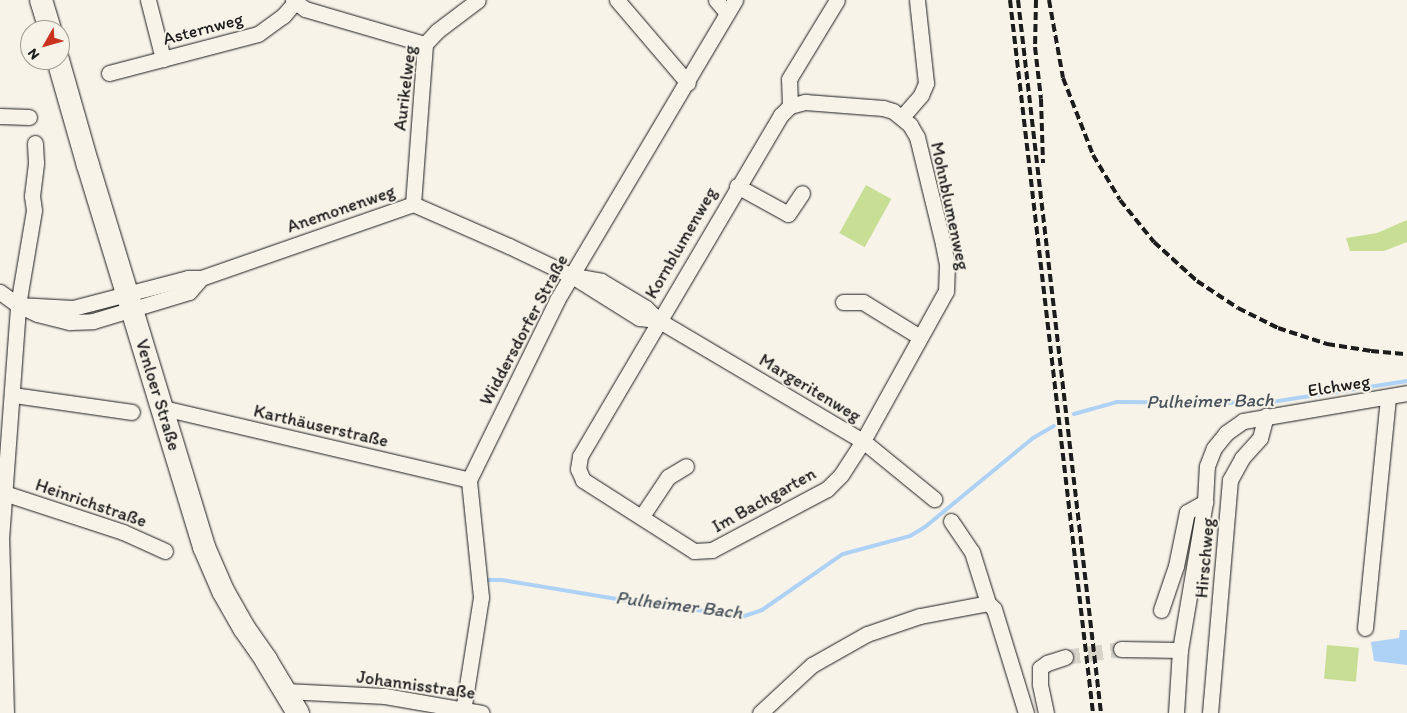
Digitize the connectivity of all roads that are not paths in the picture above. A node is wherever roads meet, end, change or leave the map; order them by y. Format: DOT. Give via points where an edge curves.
graph roads {
  1 [pos="41,0"];
  2 [pos="148,0"];
  3 [pos="478,0"];
  4 [pos="617,0"];
  5 [pos="716,0"];
  6 [pos="837,0"];
  7 [pos="917,0"];
  8 [pos="294,1"];
  9 [pos="731,7"];
  10 [pos="47,20"];
  11 [pos="426,44"];
  12 [pos="164,59"];
  13 [pos="61,70"];
  14 [pos="109,72"];
  15 [pos="688,83"];
  16 [pos="790,106"];
  17 [pos="0,116"];
  18 [pos="29,117"];
  19 [pos="902,117"];
  20 [pos="35,143"];
  21 [pos="737,186"];
  22 [pos="802,193"];
  23 [pos="413,204"];
  24 [pos="572,276"];
  25 [pos="0,292"];
  26 [pos="130,302"];
  27 [pos="843,302"];
  28 [pos="18,305"];
  29 [pos="658,320"];
  30 [pos="920,337"];
  31 [pos="1407,394"];
  32 [pos="13,395"];
  33 [pos="1388,397"];
  34 [pos="163,408"];
  35 [pos="132,412"];
  36 [pos="1266,416"];
  37 [pos="863,441"];
  38 [pos="686,466"];
  39 [pos="469,480"];
  40 [pos="4,493"];
  41 [pos="934,499"];
  42 [pos="1205,502"];
  43 [pos="642,516"];
  44 [pos="951,521"];
  45 [pos="165,551"];
  46 [pos="988,603"];
  47 [pos="1160,610"];
  48 [pos="1365,628"];
  49 [pos="1120,649"];
  50 [pos="1180,650"];
  51 [pos="1065,657"];
  52 [pos="285,691"];
  53 [pos="2,695"];
  54 [pos="463,711"];
  55 [pos="6,713"];
  56 [pos="298,713"];
  57 [pos="482,713"];
  58 [pos="760,713"];
  59 [pos="1026,713"];
  60 [pos="1046,713"];
  61 [pos="1176,713"];
  62 [pos="1210,713"];
  1 -- 10 [label="main road"];
  2 -- 12 [label="street"];
  3 -- 11 [label="street, Aurikelweg"];
  4 -- 15 [label="street"];
  5 -- 9 [label="street"];
  6 -- 16 [label="street" via="790,79"];
  7 -- 19 [label="street" via="926,82 921,95"];
  8 -- 11 [label="street, Asternweg" via="305,9"];
  8 -- 12 [label="street, Asternweg" via="283,16 258,34"];
  9 -- 15 [label="street, Widdersdorfer Straße"];
  11 -- 23 [label="street, Aurikelweg"];
  12 -- 14 [label="street, Asternweg"];
  13 -- 26 [label="main road, Venloer Straße"];
  15 -- 24 [label="street, Widdersdorfer Straße"];
  16 -- 19 [label="street" via="805,102 884,108"];
  16 -- 21 [label="street, Kornblumenweg" via="781,115"];
  17 -- 18 [label="street"];
  19 -- 30 [label="street, Mohnblumenweg" via="917,137 947,264 946,291"];
  20 -- 28 [label="street" via="34,210"];
  21 -- 22 [label="street, Kornblumenweg" via="788,214"];
  21 -- 29 [label="street, Kornblumenweg"];
  23 -- 24 [label="street, Anemonenweg"];
  23 -- 26 [label="street, Anemonenweg" via="202,278 188,278"];
  24 -- 29 [label="street, Margeritenweg" via="601,281 646,308"];
  24 -- 39 [label="street, Widdersdorfer Straße" via="557,300"];
  25 -- 28 [label="street"];
  26 -- 28 [label="street, Anemonenweg" via="73,308"];
  26 -- 34 [label="main road, Venloer Straße"];
  27 -- 30 [label="street" via="863,302"];
  28 -- 32 [label="street"];
  29 -- 37 [label="street, Margeritenweg"];
  29 -- 43 [label="street, Im Bachgarten" via="580,456 578,470 583,480"];
  30 -- 37 [label="street, Mohnblumenweg"];
  31 -- 33 [label="street, Elchweg"];
  32 -- 35 [label="street"];
  32 -- 40 [label="street"];
  33 -- 36 [label="street, Elchweg"];
  33 -- 48 [label="street, Elchweg"];
  34 -- 39 [label="street, Karthäuserstraße"];
  34 -- 52 [label="main road, Venloer Straße" via="204,547 223,591"];
  36 -- 42 [label="street, Elchweg" via="1243,420 1214,448 1207,466"];
  36 -- 62 [label="street, Hirschweg" via="1260,438 1242,458 1230,480"];
  37 -- 41 [label="street, Margeritenweg"];
  37 -- 43 [label="street, Im Bachgarten" via="841,475 827,489 712,550 694,551"];
  38 -- 43 [label="street" via="668,477"];
  39 -- 54 [label="street" via="481,598"];
  40 -- 45 [label="street, Heinrichstraße" via="122,532"];
  40 -- 53 [label="street" via="1,539"];
  42 -- 47 [label="street" via="1187,512 1173,575"];
  42 -- 50 [label="street, Elchweg"];
  44 -- 46 [label="street" via="972,552"];
  46 -- 58 [label="street" via="920,616 867,634 812,665"];
  46 -- 59 [label="street" via="994,609"];
  49 -- 50 [label="street"];
  50 -- 61 [label="street, Elchweg"];
  51 -- 60 [label="street" via="1040,668"];
  52 -- 54 [label="street, Johannisstraße" via="385,696"];
  52 -- 56 [label="main road, Venloer Straße"];
  53 -- 55 [label="street"];
  54 -- 57 [label="street, Johannisstraße"];
}
